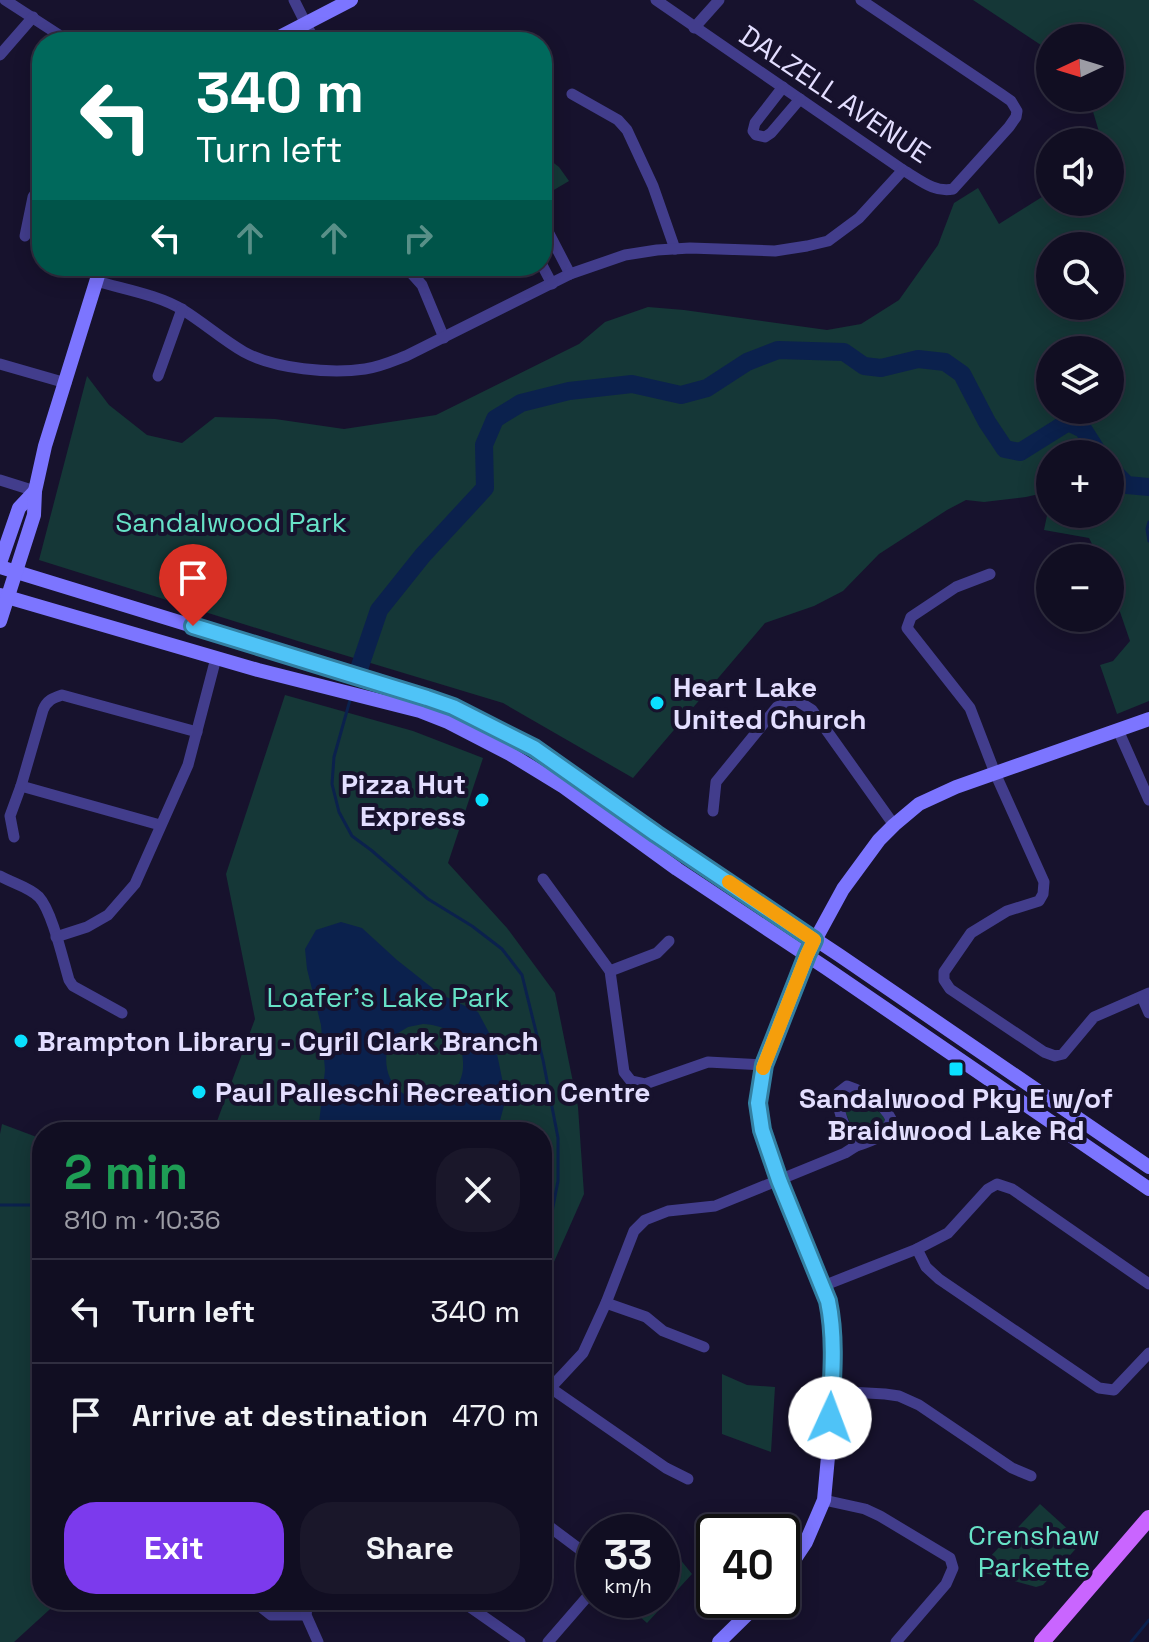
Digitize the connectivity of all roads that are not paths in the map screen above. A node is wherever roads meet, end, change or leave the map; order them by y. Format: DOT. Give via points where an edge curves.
graph roads {
  1 [pos="5,0"];
  2 [pos="294,0"];
  3 [pos="351,0"];
  4 [pos="656,0"];
  5 [pos="719,0"];
  6 [pos="861,0"];
  7 [pos="33,17"];
  8 [pos="306,23"];
  9 [pos="694,28"];
  10 [pos="55,32"];
  11 [pos="289,32"];
  12 [pos="310,32"];
  13 [pos="0,55"];
  14 [pos="783,87"];
  15 [pos="572,94"];
  16 [pos="800,99"];
  17 [pos="903,170"];
  18 [pos="32,202"];
  19 [pos="25,236"];
  20 [pos="552,239"];
  21 [pos="675,249"];
  22 [pos="570,274"];
  23 [pos="98,276"];
  24 [pos="414,276"];
  25 [pos="548,276"];
  26 [pos="96,281"];
  27 [pos="552,284"];
  28 [pos="182,309"];
  29 [pos="444,338"];
  30 [pos="0,364"];
  31 [pos="158,376"];
  32 [pos="66,383"];
  33 [pos="0,480"];
  34 [pos="35,491"];
  35 [pos="0,565"];
  36 [pos="16,572"];
  37 [pos="990,574"];
  38 [pos="4,596"];
  39 [pos="0,621"];
  40 [pos="216,658"];
  41 [pos="1149,719"];
  42 [pos="1118,730"];
  43 [pos="197,732"];
  44 [pos="995,773"];
  45 [pos="21,786"];
  46 [pos="1149,800"];
  47 [pos="713,811"];
  48 [pos="160,825"];
  49 [pos="894,825"];
  50 [pos="14,837"];
  51 [pos="0,876"];
  52 [pos="543,879"];
  53 [pos="56,937"];
  54 [pos="814,940"];
  55 [pos="669,941"];
  56 [pos="807,955"];
  57 [pos="610,971"];
  58 [pos="1146,995"];
  59 [pos="122,1013"];
  60 [pos="1149,1013"];
  61 [pos="764,1065"];
  62 [pos="856,1146"];
  63 [pos="1149,1167"];
  64 [pos="779,1180"];
  65 [pos="1149,1189"];
  66 [pos="917,1249"];
  67 [pos="1149,1284"];
  68 [pos="823,1286"];
  69 [pos="606,1303"];
  70 [pos="704,1347"];
  71 [pos="1149,1353"];
  72 [pos="552,1389"];
  73 [pos="831,1391"];
  74 [pos="1031,1476"];
  75 [pos="688,1479"];
  76 [pos="824,1500"];
  77 [pos="1149,1518"];
  78 [pos="552,1528"];
  79 [pos="576,1546"];
  80 [pos="800,1551"];
  81 [pos="265,1610"];
  82 [pos="307,1610"];
  83 [pos="474,1610"];
  84 [pos="576,1610"];
  85 [pos="306,1615"];
  86 [pos="744,1618"];
  87 [pos="318,1642"];
  88 [pos="520,1642"];
  89 [pos="548,1642"];
  90 [pos="719,1642"];
  91 [pos="896,1642"];
  92 [pos="1042,1642"];
  1 -- 7 [label="street"];
  2 -- 8 [label="street"];
  3 -- 8 [label="main road"];
  4 -- 9 [label="street, DALZELL AVENUE"];
  5 -- 9 [label="street"];
  6 -- 17 [label="street, DALZELL AVENUE" via="1011,101 1017,111 953,189 937,190"];
  7 -- 10 [label="street"];
  7 -- 13 [label="street"];
  8 -- 11 [label="main road"];
  8 -- 12 [label="street"];
  9 -- 14 [label="street, DALZELL AVENUE"];
  14 -- 16 [label="street, DALZELL AVENUE"];
  14 -- 16 [label="street" via="755,123 756,135 771,133"];
  15 -- 21 [label="street" via="627,130"];
  16 -- 17 [label="street, DALZELL AVENUE"];
  17 -- 21 [label="street" via="859,218 828,241 775,251"];
  18 -- 19 [label="street"];
  20 -- 22 [label="street"];
  21 -- 22 [label="street" via="625,255"];
  22 -- 27 [label="street"];
  23 -- 26 [label="main road"];
  24 -- 29 [label="street"];
  25 -- 27 [label="street"];
  26 -- 28 [label="street"];
  26 -- 32 [label="main road"];
  27 -- 29 [label="street"];
  28 -- 29 [label="street" via="246,353 319,370 383,365"];
  28 -- 31 [label="street"];
  30 -- 32 [label="street"];
  32 -- 34 [label="main road"];
  33 -- 34 [label="street"];
  34 -- 35 [label="main road" via="19,508"];
  34 -- 36 [label="main road" via="34,515"];
  35 -- 36 [label="main road"];
  36 -- 38 [label="main road"];
  36 -- 54 [label="main road" via="453,707 534,748"];
  37 -- 44 [label="street" via="956,587 911,617 907,628 970,708"];
  38 -- 39 [label="main road"];
  38 -- 40 [label="main road"];
  40 -- 43 [label="street"];
  40 -- 56 [label="main road" via="448,722 564,787"];
  41 -- 42 [label="main road"];
  42 -- 44 [label="main road"];
  42 -- 46 [label="street"];
  43 -- 45 [label="street" via="54,697 43,710"];
  43 -- 48 [label="street"];
  44 -- 49 [label="main road" via="919,804"];
  44 -- 58 [label="street" via="1044,882 1043,894 1039,901 1007,911 971,933 944,972 950,989 1055,1056 1063,1054 1094,1017"];
  45 -- 48 [label="street"];
  45 -- 50 [label="street" via="10,816"];
  47 -- 49 [label="street" via="716,782 777,707 796,700 812,710"];
  48 -- 53 [label="street" via="135,884 108,915"];
  49 -- 54 [label="main road" via="843,889"];
  51 -- 53 [label="street" via="38,896"];
  52 -- 57 [label="street"];
  53 -- 59 [label="street" via="73,986"];
  54 -- 56 [label="main road"];
  54 -- 63 [label="main road"];
  55 -- 57 [label="street" via="657,953"];
  56 -- 61 [label="main road"];
  56 -- 65 [label="main road"];
  57 -- 61 [label="street" via="624,1072 631,1081 645,1084 708,1062"];
  58 -- 60 [label="street"];
  61 -- 64 [label="main road" via="758,1103"];
  62 -- 62 [label="street" via="837,1105 838,1093 847,1086 863,1091 891,1119 876,1140"];
  62 -- 64 [label="street"];
  64 -- 68 [label="main road"];
  64 -- 69 [label="street" via="715,1206 668,1211 645,1220 634,1231"];
  66 -- 67 [label="street" via="948,1233 997,1184 1012,1189"];
  66 -- 68 [label="street"];
  66 -- 71 [label="street" via="939,1279 1099,1388 1114,1390"];
  68 -- 73 [label="main road" via="831,1314"];
  69 -- 70 [label="street"];
  69 -- 72 [label="street" via="583,1353"];
  72 -- 75 [label="street"];
  73 -- 74 [label="street" via="899,1396"];
  73 -- 76 [label="main road"];
  76 -- 80 [label="main road"];
  76 -- 91 [label="street" via="865,1509 950,1558 953,1568 946,1584"];
  77 -- 92 [label="main road"];
  78 -- 79 [label="street"];
  81 -- 85 [label="street" via="271,1615"];
  82 -- 85 [label="street"];
  83 -- 88 [label="street"];
  84 -- 89 [label="street"];
  85 -- 87 [label="street"];
  86 -- 90 [label="main road"];
}
